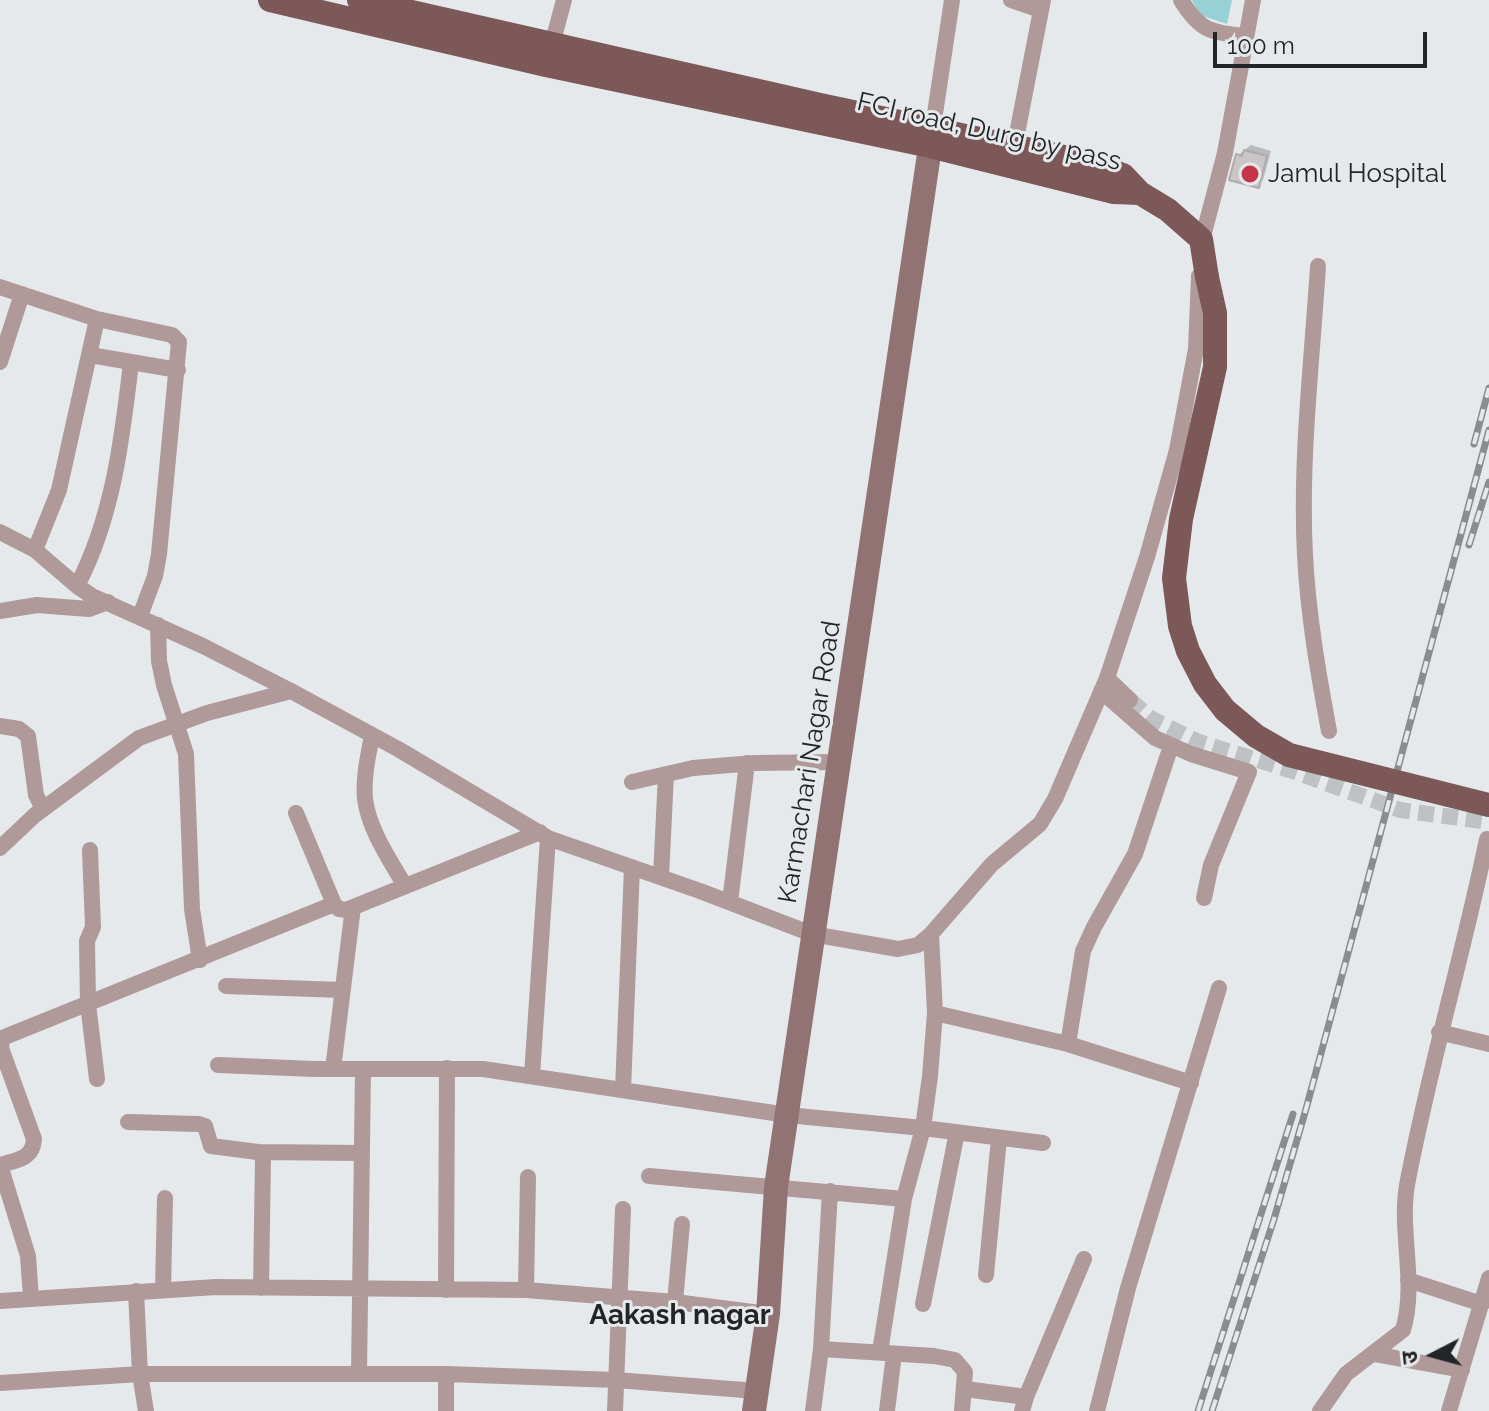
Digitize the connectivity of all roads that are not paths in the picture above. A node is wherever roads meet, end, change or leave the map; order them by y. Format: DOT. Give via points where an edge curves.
graph roads {
  1 [pos="270,0"];
  2 [pos="359,0"];
  3 [pos="564,0"];
  4 [pos="952,0"];
  5 [pos="1011,0"];
  6 [pos="1181,0"];
  7 [pos="1253,0"];
  8 [pos="1041,5"];
  9 [pos="1245,36"];
  10 [pos="549,54"];
  11 [pos="932,136"];
  12 [pos="1015,144"];
  13 [pos="1140,193"];
  14 [pos="1201,239"];
  15 [pos="1318,266"];
  16 [pos="0,287"];
  17 [pos="22,294"];
  18 [pos="97,319"];
  19 [pos="5,333"];
  20 [pos="90,355"];
  21 [pos="0,362"];
  22 [pos="131,363"];
  23 [pos="178,370"];
  24 [pos="0,532"];
  25 [pos="35,550"];
  26 [pos="74,583"];
  27 [pos="108,602"];
  28 [pos="55,604"];
  29 [pos="0,611"];
  30 [pos="140,616"];
  31 [pos="158,625"];
  32 [pos="1104,684"];
  33 [pos="291,691"];
  34 [pos="1130,700"];
  35 [pos="177,723"];
  36 [pos="0,726"];
  37 [pos="1329,731"];
  38 [pos="372,736"];
  39 [pos="1171,746"];
  40 [pos="839,762"];
  41 [pos="747,763"];
  42 [pos="666,774"];
  43 [pos="632,782"];
  44 [pos="1489,805"];
  45 [pos="43,809"];
  46 [pos="296,813"];
  47 [pos="544,835"];
  48 [pos="1489,840"];
  49 [pos="0,848"];
  50 [pos="90,850"];
  51 [pos="632,867"];
  52 [pos="661,877"];
  53 [pos="405,886"];
  54 [pos="1204,898"];
  55 [pos="730,902"];
  56 [pos="334,904"];
  57 [pos="353,907"];
  58 [pos="812,934"];
  59 [pos="931,934"];
  60 [pos="200,960"];
  61 [pos="226,986"];
  62 [pos="1219,988"];
  63 [pos="342,990"];
  64 [pos="88,1004"];
  65 [pos="935,1013"];
  66 [pos="1439,1032"];
  67 [pos="1068,1044"];
  68 [pos="1489,1044"];
  69 [pos="2,1056"];
  70 [pos="218,1065"];
  71 [pos="447,1068"];
  72 [pos="333,1069"];
  73 [pos="363,1069"];
  74 [pos="532,1075"];
  75 [pos="97,1079"];
  76 [pos="1191,1083"];
  77 [pos="623,1090"];
  78 [pos="787,1115"];
  79 [pos="128,1122"];
  80 [pos="923,1128"];
  81 [pos="957,1132"];
  82 [pos="999,1138"];
  83 [pos="1043,1143"];
  84 [pos="258,1152"];
  85 [pos="361,1153"];
  86 [pos="0,1165"];
  87 [pos="649,1176"];
  88 [pos="528,1177"];
  89 [pos="776,1187"];
  90 [pos="830,1191"];
  91 [pos="165,1198"];
  92 [pos="904,1199"];
  93 [pos="623,1209"];
  94 [pos="682,1224"];
  95 [pos="1084,1259"];
  96 [pos="986,1275"];
  97 [pos="1408,1280"];
  98 [pos="261,1288"];
  99 [pos="359,1289"];
  100 [pos="163,1290"];
  101 [pos="446,1290"];
  102 [pos="526,1290"];
  103 [pos="136,1291"];
  104 [pos="1487,1291"];
  105 [pos="31,1298"];
  106 [pos="620,1298"];
  107 [pos="0,1301"];
  108 [pos="675,1302"];
  109 [pos="923,1304"];
  110 [pos="768,1314"];
  111 [pos="821,1349"];
  112 [pos="887,1353"];
  113 [pos="1374,1354"];
  114 [pos="1462,1370"];
  115 [pos="140,1374"];
  116 [pos="359,1374"];
  117 [pos="446,1374"];
  118 [pos="616,1380"];
  119 [pos="0,1383"];
  120 [pos="965,1389"];
  121 [pos="755,1401"];
  122 [pos="1024,1404"];
  123 [pos="146,1411"];
  124 [pos="446,1411"];
  125 [pos="615,1411"];
  126 [pos="813,1411"];
  127 [pos="887,1411"];
  128 [pos="962,1411"];
  129 [pos="1097,1411"];
  130 [pos="1320,1411"];
  131 [pos="1449,1411"];
  1 -- 10 [label="main road, FCI road, Durg by pass"];
  2 -- 10 [label="main road, FCI road, Durg by pass"];
  3 -- 10 [label="street"];
  4 -- 11 [label="street"];
  5 -- 8 [label="street"];
  6 -- 9 [label="street" via="1198,25"];
  7 -- 9 [label="street"];
  8 -- 12 [label="street"];
  9 -- 14 [label="street" via="1225,153"];
  10 -- 11 [label="main road, FCI road, Durg by pass"];
  11 -- 12 [label="main road, FCI road, Durg by pass"];
  11 -- 13 [label="main road, FCI road, Durg by pass" via="1114,192"];
  11 -- 40 [label="street, Karmachari Nagar Road"];
  12 -- 13 [label="main road, FCI road, Durg by pass" via="1123,175"];
  13 -- 14 [label="main road"];
  14 -- 32 [label="street" via="1196,349 1177,450"];
  14 -- 44 [label="main road, bridge" via="1215,313 1215,367 1181,519 1174,578 1188,651 1225,710 1289,755"];
  15 -- 37 [label="street" via="1305,553 1313,645"];
  16 -- 17 [label="street"];
  17 -- 18 [label="street"];
  17 -- 19 [label="street"];
  18 -- 20 [label="street"];
  18 -- 23 [label="street" via="176,337 181,347"];
  19 -- 21 [label="street"];
  20 -- 22 [label="street"];
  20 -- 25 [label="street" via="59,490"];
  22 -- 23 [label="street"];
  22 -- 26 [label="street" via="111,491 95,547"];
  23 -- 30 [label="street" via="159,554"];
  24 -- 25 [label="street"];
  25 -- 26 [label="street"];
  26 -- 27 [label="street"];
  26 -- 28 [label="street"];
  27 -- 28 [label="street" via="89,609"];
  27 -- 30 [label="street"];
  28 -- 29 [label="street"];
  30 -- 31 [label="street"];
  31 -- 33 [label="street"];
  31 -- 35 [label="street" via="159,661"];
  32 -- 34 [label="street"];
  32 -- 39 [label="street" via="1138,725"];
  32 -- 59 [label="street" via="1040,824 992,864"];
  33 -- 35 [label="street"];
  33 -- 38 [label="street"];
  35 -- 45 [label="street" via="139,738"];
  35 -- 60 [label="street" via="186,754 191,899"];
  36 -- 45 [label="street" via="28,736 36,795"];
  38 -- 47 [label="street"];
  38 -- 53 [label="street" via="365,798"];
  39 -- 54 [label="street" via="1249,772 1211,865"];
  39 -- 67 [label="street" via="1135,854 1083,951"];
  40 -- 41 [label="street"];
  40 -- 58 [label="street, Karmachari Nagar Road"];
  41 -- 42 [label="street"];
  41 -- 55 [label="street"];
  42 -- 43 [label="street"];
  42 -- 52 [label="street"];
  45 -- 49 [label="street"];
  46 -- 56 [label="street"];
  47 -- 51 [label="street"];
  47 -- 53 [label="street"];
  47 -- 74 [label="street"];
  48 -- 66 [label="street"];
  50 -- 64 [label="street"];
  51 -- 52 [label="street"];
  51 -- 77 [label="street"];
  52 -- 55 [label="street"];
  53 -- 57 [label="street"];
  55 -- 58 [label="street"];
  56 -- 57 [label="street" via="339,909"];
  56 -- 60 [label="street"];
  57 -- 63 [label="street"];
  58 -- 59 [label="street" via="898,949 918,945"];
  58 -- 78 [label="street, Karmachari Nagar Road"];
  59 -- 65 [label="street"];
  60 -- 64 [label="street"];
  61 -- 63 [label="street"];
  62 -- 76 [label="street"];
  63 -- 72 [label="street"];
  64 -- 69 [label="street" via="2,1038"];
  64 -- 75 [label="street"];
  65 -- 67 [label="street"];
  65 -- 80 [label="street"];
  66 -- 68 [label="street"];
  66 -- 97 [label="street" via="1403,1213"];
  67 -- 76 [label="street"];
  69 -- 86 [label="street" via="34,1139 28,1156"];
  70 -- 72 [label="street"];
  71 -- 73 [label="street"];
  71 -- 74 [label="street"];
  71 -- 101 [label="street"];
  72 -- 73 [label="street"];
  73 -- 85 [label="street"];
  74 -- 77 [label="street"];
  76 -- 129 [label="street" via="1128,1288"];
  77 -- 78 [label="street"];
  78 -- 80 [label="street"];
  78 -- 89 [label="street, Karmachari Nagar Road"];
  79 -- 84 [label="street" via="199,1124 205,1126 211,1146"];
  80 -- 81 [label="street"];
  80 -- 92 [label="street"];
  81 -- 82 [label="street"];
  81 -- 109 [label="street"];
  82 -- 83 [label="street"];
  82 -- 96 [label="street"];
  84 -- 85 [label="street"];
  84 -- 98 [label="street" via="264,1163"];
  85 -- 99 [label="street"];
  86 -- 105 [label="street" via="28,1256"];
  87 -- 89 [label="street"];
  88 -- 102 [label="street"];
  89 -- 90 [label="street"];
  89 -- 110 [label="street, Karmachari Nagar Road"];
  90 -- 92 [label="street"];
  90 -- 111 [label="street"];
  91 -- 100 [label="street"];
  92 -- 112 [label="street"];
  93 -- 106 [label="street"];
  94 -- 108 [label="street"];
  95 -- 122 [label="street"];
  97 -- 104 [label="street"];
  97 -- 113 [label="street" via="1403,1330"];
  98 -- 99 [label="street"];
  98 -- 100 [label="street"];
  99 -- 101 [label="street"];
  99 -- 116 [label="street"];
  100 -- 103 [label="street"];
  101 -- 102 [label="street"];
  102 -- 106 [label="street"];
  103 -- 105 [label="street"];
  103 -- 115 [label="street"];
  104 -- 114 [label="street"];
  105 -- 107 [label="street"];
  106 -- 108 [label="street"];
  106 -- 118 [label="street"];
  108 -- 110 [label="street"];
  110 -- 121 [label="street, Karmachari Nagar Road"];
  111 -- 112 [label="street"];
  111 -- 126 [label="street"];
  112 -- 120 [label="street" via="955,1360 965,1372"];
  112 -- 127 [label="street"];
  113 -- 114 [label="street"];
  113 -- 130 [label="street" via="1346,1374"];
  114 -- 131 [label="street"];
  115 -- 116 [label="street"];
  115 -- 119 [label="street"];
  115 -- 123 [label="street"];
  116 -- 117 [label="street"];
  117 -- 118 [label="street"];
  117 -- 124 [label="street"];
  118 -- 121 [label="street"];
  118 -- 125 [label="street"];
  120 -- 122 [label="street"];
  120 -- 128 [label="street"];
}
